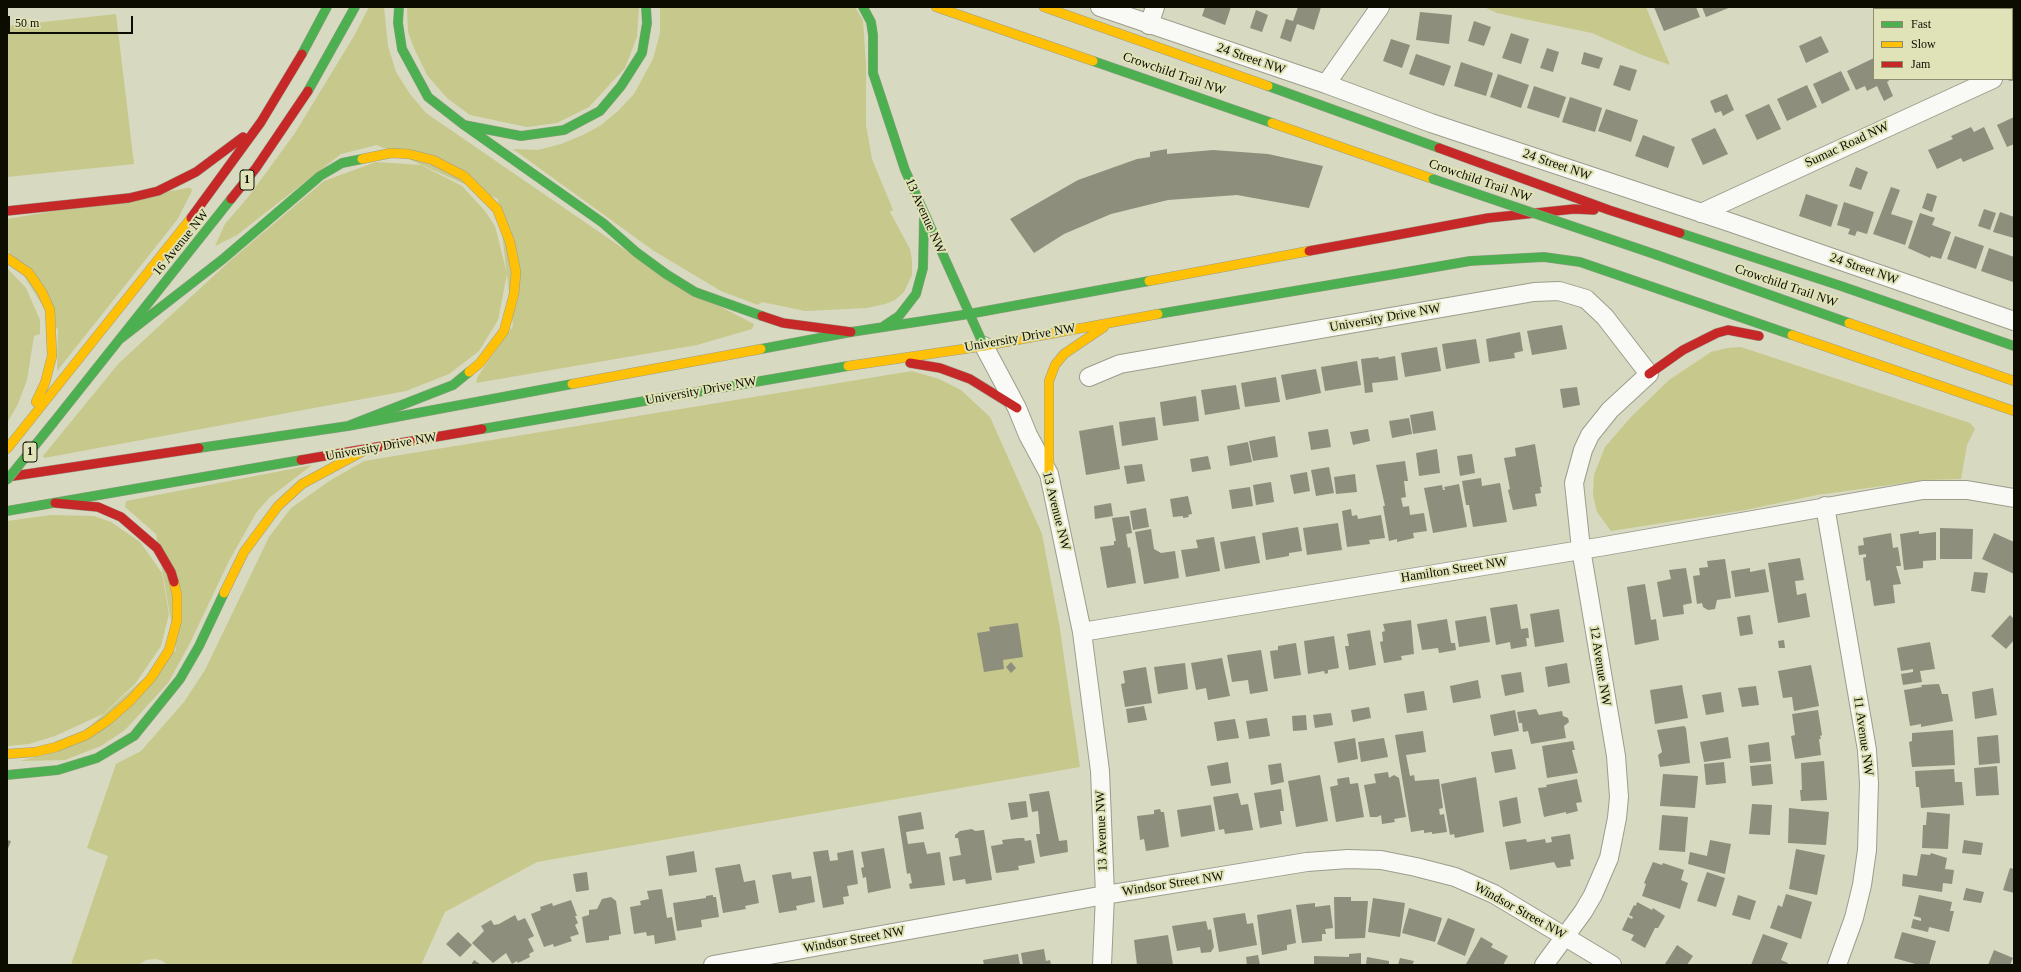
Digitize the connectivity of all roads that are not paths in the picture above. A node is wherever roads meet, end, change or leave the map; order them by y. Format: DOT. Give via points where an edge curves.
graph roads {
  1 [pos="324,7"];
  2 [pos="327,7"];
  3 [pos="355,7"];
  4 [pos="399,7"];
  5 [pos="646,7"];
  6 [pos="863,7"];
  7 [pos="936,7"];
  8 [pos="1044,7"];
  9 [pos="1100,7"];
  10 [pos="1156,7"];
  11 [pos="1380,7"];
  12 [pos="320,20"];
  13 [pos="1149,25"];
  14 [pos="1991,80"];
  15 [pos="1326,84"];
  16 [pos="261,122"];
  17 [pos="464,125"];
  18 [pos="1609,210"];
  19 [pos="7,211"];
  20 [pos="924,212"];
  21 [pos="1701,213"];
  22 [pos="7,258"];
  23 [pos="969,314"];
  24 [pos="2014,321"];
  25 [pos="1112,322"];
  26 [pos="883,327"];
  27 [pos="851,332"];
  28 [pos="1765,338"];
  29 [pos="120,339"];
  30 [pos="984,346"];
  31 [pos="2014,346"];
  32 [pos="1802,348"];
  33 [pos="887,359"];
  34 [pos="1899,370"];
  35 [pos="1649,374"];
  36 [pos="1089,377"];
  37 [pos="2014,381"];
  38 [pos="1017,408"];
  39 [pos="2014,410"];
  40 [pos="348,426"];
  41 [pos="24,428"];
  42 [pos="7,449"];
  43 [pos="367,449"];
  44 [pos="1049,474"];
  45 [pos="7,477"];
  46 [pos="7,480"];
  47 [pos="2014,498"];
  48 [pos="55,503"];
  49 [pos="1825,506"];
  50 [pos="7,511"];
  51 [pos="1581,549"];
  52 [pos="1082,632"];
  53 [pos="7,754"];
  54 [pos="7,775"];
  55 [pos="1105,895"];
  56 [pos="1566,936"];
  57 [pos="762,961"];
  58 [pos="713,965"];
  59 [pos="1102,965"];
  60 [pos="1544,965"];
  61 [pos="1612,965"];
  62 [pos="1837,965"];
  1 -- 12 [label="main road"];
  2 -- 12 [label="main road, 16 Avenue NW / 1"];
  3 -- 29 [label="main road, 16 Avenue NW / 1" via="294,114 247,180"];
  4 -- 17 [label="main road" via="398,23 402,49 411,68 428,97"];
  5 -- 17 [label="main road" via="647,23 642,53 621,86 600,111 564,130 522,136"];
  6 -- 20 [label="main road, 13 Avenue NW" via="871,22 873,35 873,73 904,170"];
  7 -- 37 [label="main road, Crowchild Trail NW, bridge" via="1658,255"];
  8 -- 18 [label="main road, Crowchild Trail NW" via="1216,66"];
  9 -- 13 [label="street, 24 Street NW"];
  10 -- 13 [label="street"];
  11 -- 15 [label="street"];
  12 -- 16 [label="main road, 16 Avenue NW / 1"];
  13 -- 15 [label="street, 24 Street NW"];
  14 -- 21 [label="street, Sumac Road NW"];
  15 -- 21 [label="street, 24 Street NW" via="1431,123"];
  16 -- 19 [label="main road" via="196,172 158,191 128,198"];
  16 -- 41 [label="main road, 16 Avenue NW / 1" via="204,202"];
  17 -- 27 [label="main road" via="603,223 666,274 695,292 783,324"];
  18 -- 23 [label="main road, University Drive NW" via="1574,209 1488,218"];
  18 -- 31 [label="main road, Crowchild Trail NW" via="1842,286"];
  20 -- 23 [label="main road, 13 Avenue NW"];
  20 -- 26 [label="main road" via="923,268 916,294 899,316"];
  21 -- 24 [label="street, 24 Street NW"];
  22 -- 41 [label="main road" via="29,273 50,310 52,356 45,383"];
  23 -- 26 [label="main road, University Drive NW"];
  23 -- 30 [label="main road, 13 Avenue NW"];
  25 -- 30 [label="main road, University Drive NW"];
  25 -- 34 [label="main road, University Drive NW" via="1470,261 1544,258 1580,262"];
  25 -- 44 [label="main road" via="1064,354 1055,365 1049,381"];
  26 -- 27 [label="main road, University Drive NW"];
  27 -- 40 [label="main road, University Drive NW"];
  28 -- 35 [label="main road" via="1728,330 1706,338"];
  29 -- 40 [label="main road" via="223,259 320,176 342,163 391,153 433,160 464,176 497,209 510,242 516,272 514,294 504,331 480,363 453,385"];
  29 -- 46 [label="main road, 16 Avenue NW / 1, bridge"];
  30 -- 33 [label="main road, University Drive NW"];
  30 -- 38 [label="street, 13 Avenue NW"];
  32 -- 34 [label="main road" via="1831,357"];
  33 -- 38 [label="main road" via="940,368 970,380"];
  33 -- 43 [label="main road, University Drive NW"];
  34 -- 39 [label="main road"];
  35 -- 36 [label="street, University Drive NW" via="1605,317 1586,299 1559,291 1534,292 1120,364"];
  35 -- 51 [label="street, 12 Avenue NW" via="1600,421 1583,450 1574,483"];
  38 -- 44 [label="street, 13 Avenue NW"];
  40 -- 45 [label="main road, University Drive NW"];
  41 -- 42 [label="main road, 16 Avenue NW / 1"];
  43 -- 48 [label="main road, University Drive NW"];
  43 -- 54 [label="main road" via="302,484 278,506 244,552 199,646 180,679 134,736 97,758 58,770"];
  44 -- 52 [label="street, 13 Avenue NW"];
  47 -- 49 [label="street, Hamilton Street NW" via="1967,490 1923,490"];
  48 -- 50 [label="main road, University Drive NW"];
  48 -- 53 [label="main road" via="98,507 121,517 157,548 171,572 177,595 178,620 169,650 151,678 107,721 86,734 56,746 35,752"];
  49 -- 51 [label="street, Hamilton Street NW"];
  49 -- 62 [label="street, 11 Avenue NW" via="1864,735 1869,783 1867,850 1862,885 1854,918"];
  51 -- 52 [label="street, Hamilton Street NW"];
  51 -- 56 [label="street, 12 Avenue NW" via="1616,756 1619,797 1614,838 1602,877 1583,912"];
  52 -- 55 [label="street, 13 Avenue NW" via="1100,771"];
  55 -- 56 [label="street, Windsor Street NW" via="1308,862 1381,860 1455,877 1494,894"];
  55 -- 57 [label="street, Windsor Street NW"];
  55 -- 59 [label="street, 13 Avenue NW"];
  56 -- 60 [label="street, 12 Avenue NW"];
  56 -- 61 [label="street, Windsor Street NW"];
  57 -- 58 [label="street, Windsor Street NW"];
}
